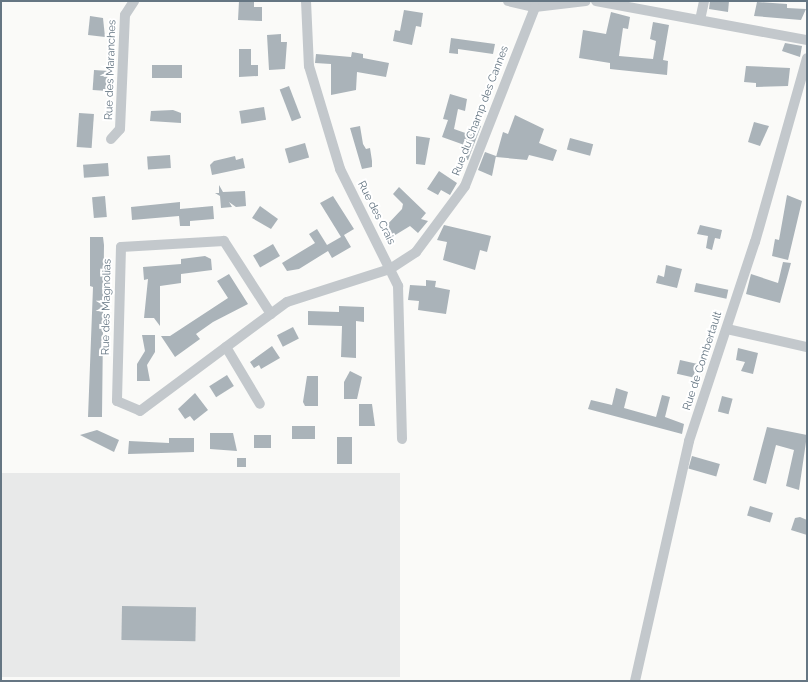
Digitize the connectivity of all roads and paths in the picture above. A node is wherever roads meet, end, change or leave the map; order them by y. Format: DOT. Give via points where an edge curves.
graph roads {
  1 [pos="134,1"];
  2 [pos="306,1"];
  3 [pos="508,1"];
  4 [pos="586,1"];
  5 [pos="596,1"];
  6 [pos="704,1"];
  7 [pos="535,7"];
  8 [pos="700,20"];
  9 [pos="807,40"];
  10 [pos="807,58"];
  11 [pos="111,139"];
  12 [pos="390,269"];
  13 [pos="271,314"];
  14 [pos="727,328"];
  15 [pos="226,347"];
  16 [pos="807,347"];
  17 [pos="260,404"];
  18 [pos="402,439"];
  19 [pos="636,678"];
  1 -- 11 [label="street, Rue des Maranches" via="125,15 120,129"];
  2 -- 12 [label="street, Rue des Crais" via="309,66 340,168"];
  3 -- 7 [label="street"];
  4 -- 7 [label="street"];
  5 -- 8 [label="street"];
  6 -- 8 [label="street"];
  7 -- 12 [label="street, Rue du Champ des Cannes" via="465,186 416,252"];
  8 -- 9 [label="street"];
  10 -- 14 [label="street, Rue de Combertault"];
  12 -- 13 [label="street, Rue des Magnolias" via="287,302"];
  12 -- 18 [label="street, Rue des Crais" via="398,286"];
  13 -- 15 [label="street, Rue des Magnolias"];
  13 -- 15 [label="street, Rue des Magnolias" via="224,241 121,247 117,401 140,411"];
  14 -- 16 [label="street"];
  14 -- 19 [label="street, Rue de Combertault" via="689,441"];
  15 -- 17 [label="street"];
}
